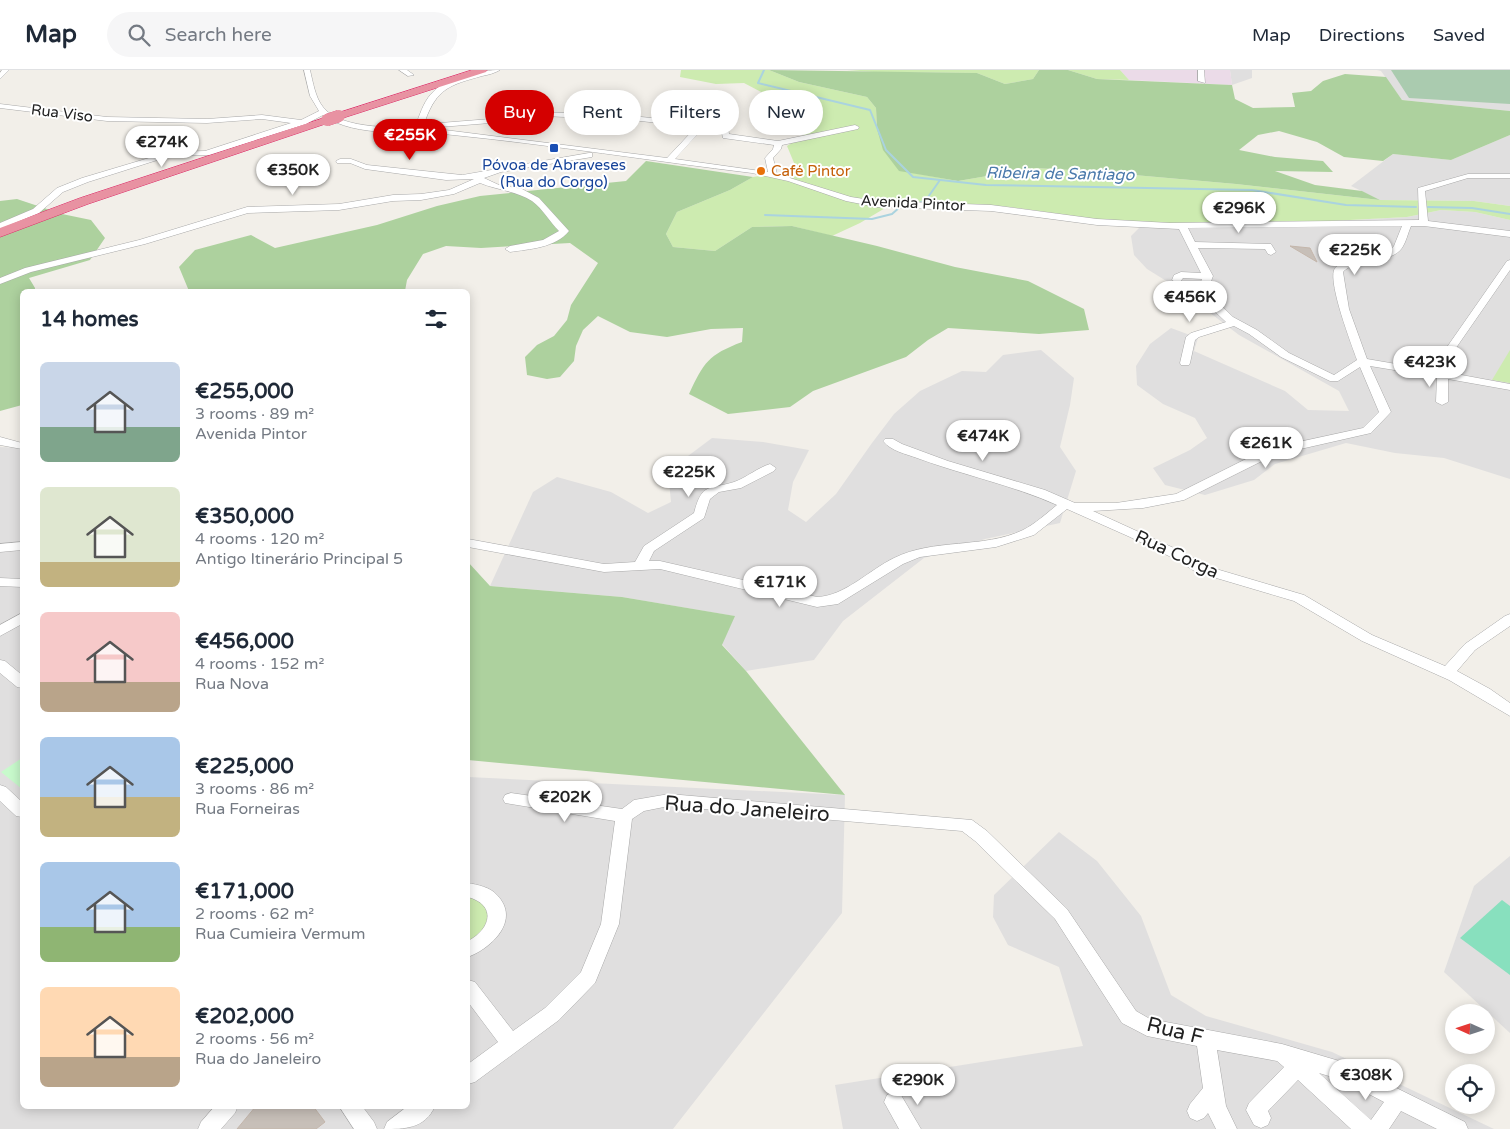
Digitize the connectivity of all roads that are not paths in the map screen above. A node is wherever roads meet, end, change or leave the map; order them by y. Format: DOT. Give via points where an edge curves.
graph roads {
  1 [pos="6,70"];
  2 [pos="307,70"];
  3 [pos="402,70"];
  4 [pos="482,70"];
  5 [pos="496,70"];
  6 [pos="1201,70"];
  7 [pos="410,75"];
  8 [pos="0,77"];
  9 [pos="1202,81"];
  10 [pos="0,106"];
  11 [pos="325,116"];
  12 [pos="651,120"];
  13 [pos="303,122"];
  14 [pos="855,127"];
  15 [pos="426,128"];
  16 [pos="692,135"];
  17 [pos="726,135"];
  18 [pos="778,143"];
  19 [pos="597,152"];
  20 [pos="668,160"];
  21 [pos="340,161"];
  22 [pos="773,175"];
  23 [pos="1510,176"];
  24 [pos="481,177"];
  25 [pos="1408,223"];
  26 [pos="1424,223"];
  27 [pos="0,226"];
  28 [pos="1182,226"];
  29 [pos="0,232"];
  30 [pos="1510,234"];
  31 [pos="1192,245"];
  32 [pos="510,249"];
  33 [pos="1271,252"];
  34 [pos="1510,263"];
  35 [pos="1208,276"];
  36 [pos="1176,280"];
  37 [pos="0,281"];
  38 [pos="1235,322"];
  39 [pos="1363,361"];
  40 [pos="1185,363"];
  41 [pos="1438,374"];
  42 [pos="1510,387"];
  43 [pos="1442,402"];
  44 [pos="0,441"];
  45 [pos="889,441"];
  46 [pos="20,446"];
  47 [pos="770,468"];
  48 [pos="1066,504"];
  49 [pos="470,543"];
  50 [pos="20,546"];
  51 [pos="0,548"];
  52 [pos="640,566"];
  53 [pos="0,582"];
  54 [pos="20,583"];
  55 [pos="20,619"];
  56 [pos="1510,619"];
  57 [pos="0,631"];
  58 [pos="0,666"];
  59 [pos="1447,673"];
  60 [pos="20,681"];
  61 [pos="1510,711"];
  62 [pos="0,791"];
  63 [pos="511,799"];
  64 [pos="20,808"];
  65 [pos="624,816"];
  66 [pos="981,836"];
  67 [pos="470,890"];
  68 [pos="470,948"];
  69 [pos="470,991"];
  70 [pos="1206,1038"];
  71 [pos="511,1042"];
  72 [pos="1282,1053"];
  73 [pos="1298,1067"];
  74 [pos="470,1073"];
  75 [pos="1213,1091"];
  76 [pos="1398,1098"];
  77 [pos="894,1102"];
  78 [pos="225,1109"];
  79 [pos="351,1109"];
  80 [pos="421,1109"];
  81 [pos="1197,1111"];
  82 [pos="1261,1118"];
  83 [pos="208,1129"];
  84 [pos="367,1129"];
  85 [pos="394,1129"];
  86 [pos="911,1129"];
  87 [pos="1226,1129"];
  88 [pos="1366,1129"];
  89 [pos="1377,1129"];
  90 [pos="1458,1129"];
  1 -- 8 [label="street"];
  2 -- 11 [label="street" via="316,105"];
  3 -- 7 [label="street"];
  4 -- 11 [label="highway, bridge" via="339,116"];
  5 -- 15 [label="street" via="437,92 426,107 421,122"];
  6 -- 9 [label="street"];
  10 -- 13 [label="street, Rua Viso" via="107,118 207,121 262,117"];
  11 -- 13 [label="street"];
  11 -- 15 [label="street, Avenida Pintor" via="370,127"];
  11 -- 29 [label="highway"];
  12 -- 15 [label="street" via="543,114"];
  13 -- 27 [label="street" via="206,153 170,154 85,180 60,190 36,211"];
  14 -- 18 [label="street"];
  15 -- 19 [label="street, Avenida Pintor"];
  16 -- 20 [label="street"];
  17 -- 18 [label="street"];
  18 -- 22 [label="street" via="769,158"];
  19 -- 20 [label="street, Avenida Pintor"];
  19 -- 24 [label="street" via="500,170"];
  20 -- 22 [label="street, Avenida Pintor"];
  21 -- 24 [label="street" via="446,177"];
  22 -- 28 [label="street, Avenida Pintor" via="849,199 877,204 991,208 1097,222"];
  23 -- 26 [label="street" via="1468,176 1421,190"];
  24 -- 32 [label="street" via="497,187 519,191 536,200 564,230 559,237 548,242"];
  24 -- 37 [label="street" via="451,192 421,197 392,198 339,207 247,210 142,242 28,270"];
  25 -- 26 [label="street, Avenida Pintor"];
  25 -- 28 [label="street, Avenida Pintor"];
  25 -- 39 [label="street" via="1394,252 1346,265 1338,272 1344,309"];
  26 -- 30 [label="street, Avenida Pintor"];
  28 -- 31 [label="street"];
  31 -- 33 [label="street" via="1268,246"];
  31 -- 35 [label="street"];
  34 -- 41 [label="street"];
  35 -- 36 [label="street" via="1181,275"];
  35 -- 38 [label="street" via="1205,284 1211,302"];
  38 -- 39 [label="street" via="1285,355 1334,379"];
  38 -- 40 [label="street" via="1190,339"];
  39 -- 41 [label="street"];
  39 -- 48 [label="street" via="1385,412 1367,431 1270,452 1180,497 1092,508"];
  41 -- 42 [label="street"];
  41 -- 43 [label="street"];
  44 -- 46 [label="street"];
  45 -- 48 [label="street, Rua Corga" via="944,464 1041,493"];
  47 -- 52 [label="street" via="737,485 715,489 704,498 700,515 649,550"];
  48 -- 52 [label="street" via="1029,532 996,544 917,553 833,601 817,602 660,565"];
  48 -- 59 [label="street, Rua Corga" via="1135,534 1201,570 1299,598 1367,638"];
  49 -- 52 [label="street" via="604,568"];
  50 -- 51 [label="street"];
  53 -- 54 [label="street"];
  55 -- 57 [label="street"];
  56 -- 59 [label="street" via="1470,648"];
  58 -- 60 [label="street"];
  59 -- 61 [label="street, Rua Corga" via="1485,693"];
  62 -- 64 [label="street"];
  63 -- 65 [label="street"];
  65 -- 66 [label="street, Rua do Janeleiro" via="640,805 669,800 966,825"];
  65 -- 71 [label="street" via="610,924 588,977 552,1014"];
  66 -- 70 [label="street, Rua F" via="1061,914 1129,1017 1147,1027"];
  67 -- 68 [label="street" via="488,897 497,914 490,934"];
  69 -- 71 [label="street"];
  70 -- 72 [label="street, Rua F"];
  70 -- 75 [label="street"];
  71 -- 74 [label="street"];
  72 -- 73 [label="street"];
  72 -- 76 [label="street, Rua F" via="1346,1072"];
  73 -- 82 [label="street" via="1256,1110"];
  73 -- 88 [label="street"];
  75 -- 81 [label="street"];
  75 -- 87 [label="street" via="1216,1108"];
  76 -- 89 [label="street"];
  76 -- 90 [label="street, Rua F"];
  77 -- 86 [label="street"];
  78 -- 83 [label="street"];
  79 -- 84 [label="street"];
  80 -- 85 [label="street"];
}
